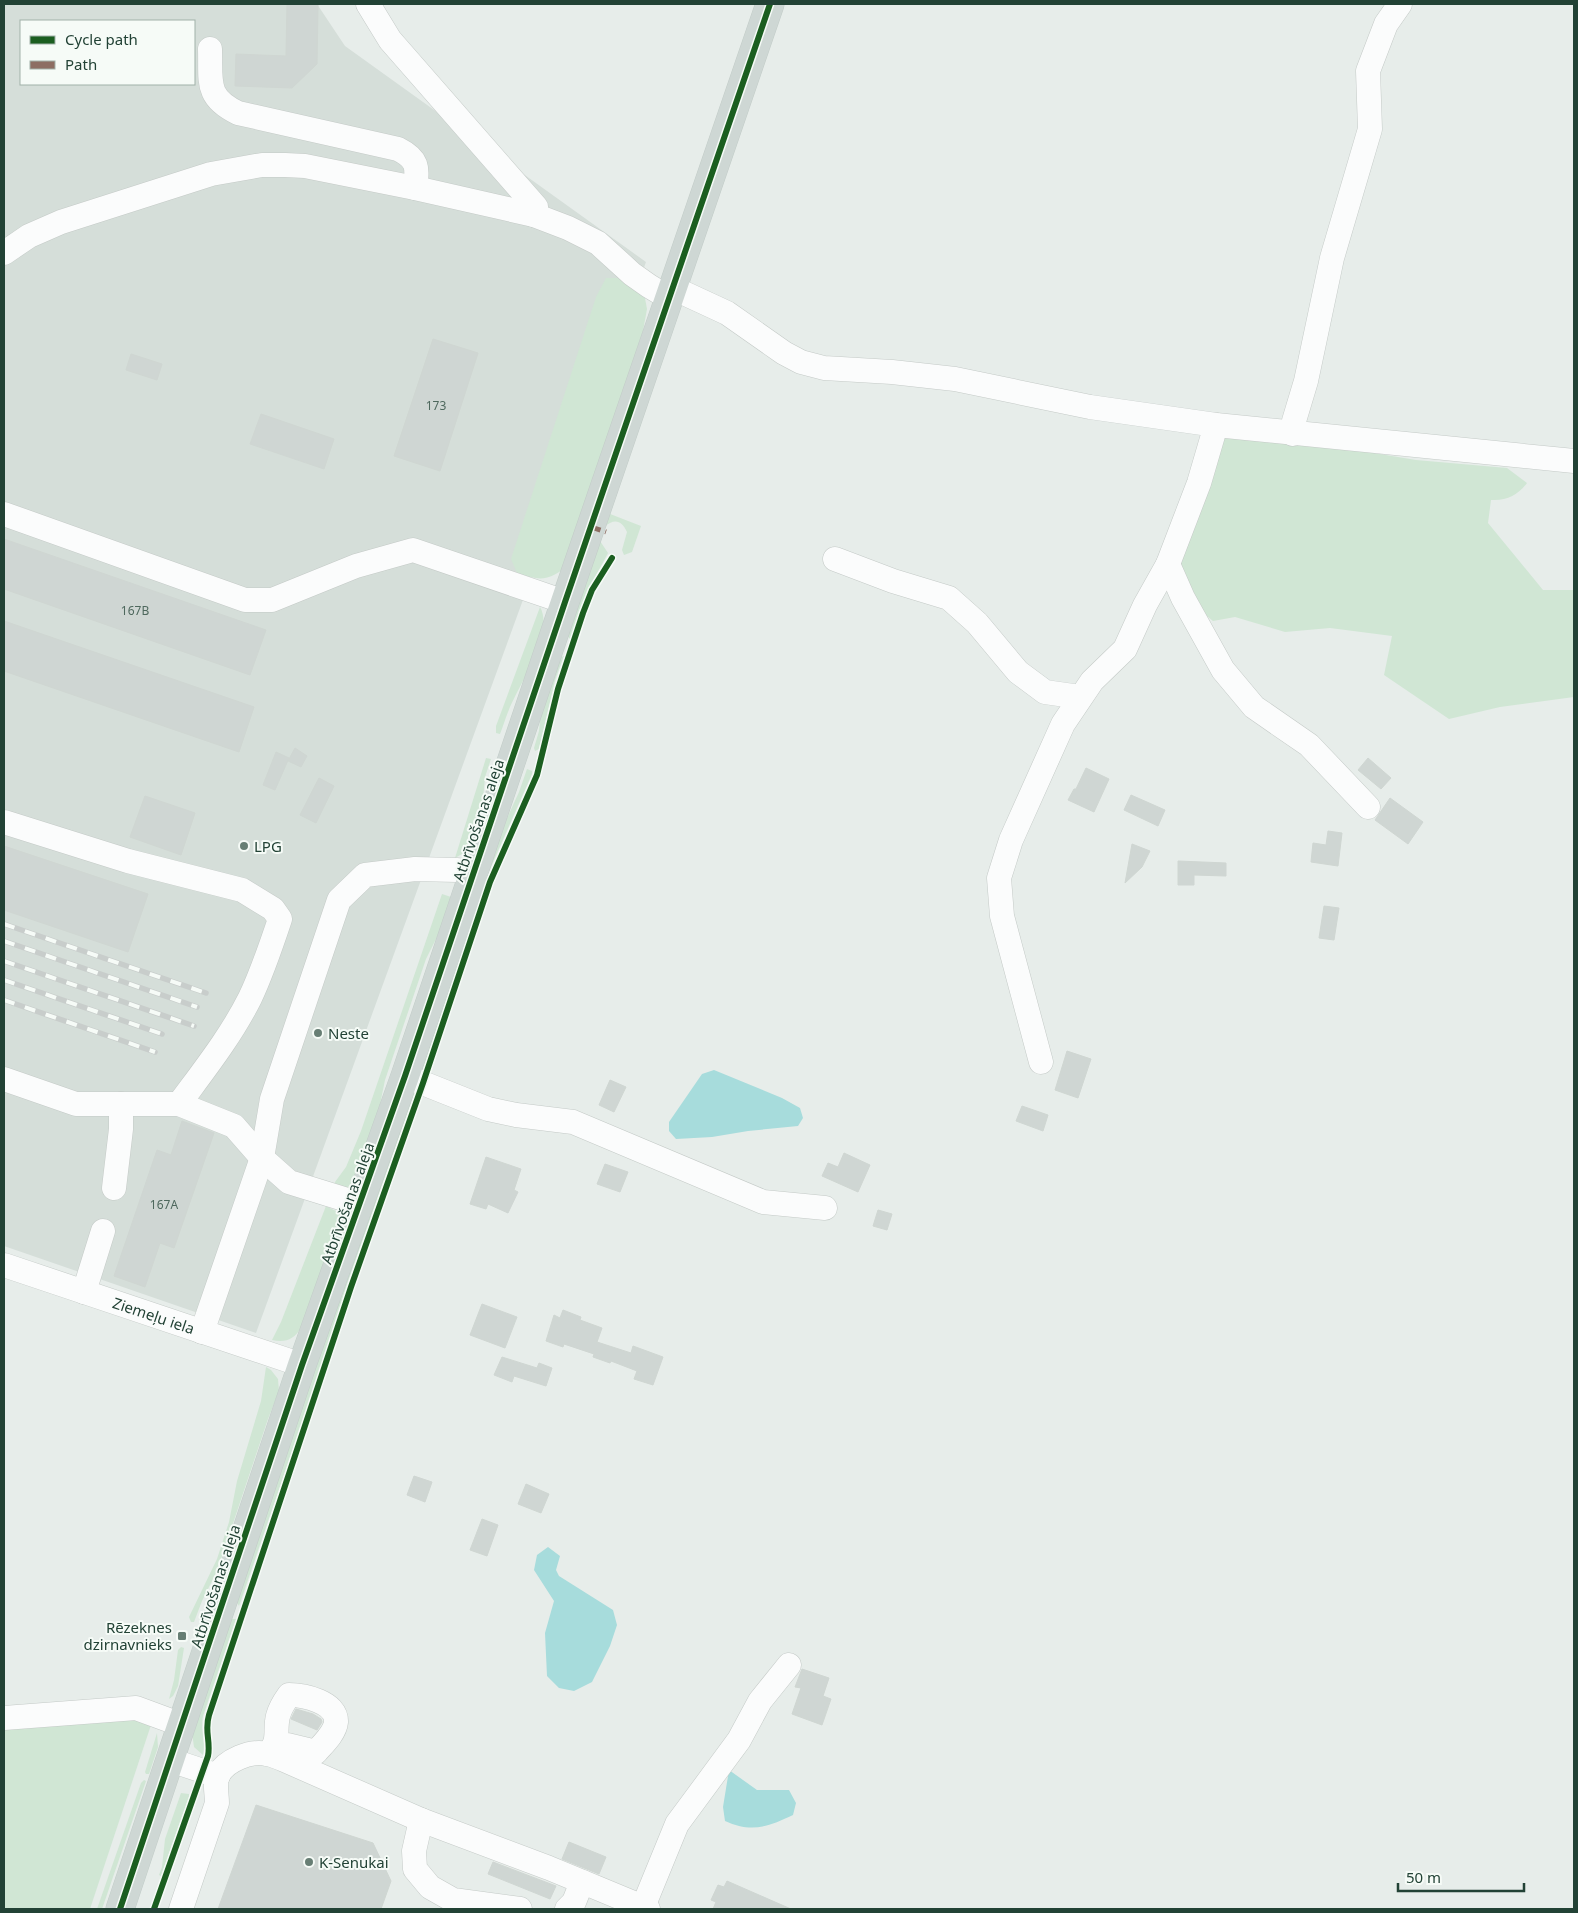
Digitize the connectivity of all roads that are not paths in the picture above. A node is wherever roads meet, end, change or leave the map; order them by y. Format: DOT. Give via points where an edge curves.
graph roads {
  1 [pos="368,4"];
  2 [pos="770,4"];
  3 [pos="1400,4"];
  4 [pos="210,49"];
  5 [pos="415,188"];
  6 [pos="534,215"];
  7 [pos="4,253"];
  8 [pos="671,293"];
  9 [pos="1216,425"];
  10 [pos="1293,434"];
  11 [pos="1574,462"];
  12 [pos="4,514"];
  13 [pos="835,559"];
  14 [pos="1168,564"];
  15 [pos="565,602"];
  16 [pos="1080,698"];
  17 [pos="1368,806"];
  18 [pos="4,822"];
  19 [pos="473,874"];
  20 [pos="1041,1062"];
  21 [pos="405,1076"];
  22 [pos="4,1079"];
  23 [pos="121,1104"];
  24 [pos="179,1104"];
  25 [pos="262,1158"];
  26 [pos="114,1188"];
  27 [pos="360,1204"];
  28 [pos="825,1208"];
  29 [pos="103,1232"];
  30 [pos="4,1265"];
  31 [pos="84,1292"];
  32 [pos="202,1332"];
  33 [pos="302,1365"];
  34 [pos="789,1664"];
  35 [pos="4,1718"];
  36 [pos="182,1725"];
  37 [pos="170,1760"];
  38 [pos="218,1776"];
  39 [pos="421,1820"];
  40 [pos="582,1882"];
  41 [pos="645,1908"];
  42 [pos="120,1909"];
  43 [pos="182,1909"];
  44 [pos="520,1909"];
  45 [pos="568,1909"];
  1 -- 6 [label="street" via="390,40 536,207"];
  2 -- 8 [label="main road, Atbrīvošanas aleja"];
  3 -- 10 [label="street" via="1386,24 1368,70 1370,129 1332,258"];
  4 -- 5 [label="street" via="211,86 224,107 410,154 416,164"];
  5 -- 6 [label="street"];
  5 -- 7 [label="street" via="305,166 262,165 211,174 61,222 29,236"];
  6 -- 8 [label="street" via="598,243 648,286"];
  8 -- 9 [label="street" via="727,313 784,353 813,365 955,379 1090,407"];
  8 -- 15 [label="main road, Atbrīvošanas aleja"];
  9 -- 10 [label="street"];
  9 -- 14 [label="street" via="1199,482"];
  10 -- 11 [label="street"];
  12 -- 15 [label="street" via="245,600 272,600 356,566 413,550"];
  13 -- 16 [label="street" via="949,598 977,622 1018,672 1045,692"];
  14 -- 16 [label="street" via="1144,605 1125,649 1092,681"];
  14 -- 17 [label="street" via="1182,598 1222,670 1254,707 1309,745"];
  15 -- 19 [label="main road, Atbrīvošanas aleja"];
  16 -- 20 [label="street" via="1062,724 1030,794 999,878 1002,916"];
  18 -- 24 [label="street" via="128,862 242,890 272,908 280,919 249,999 219,1051"];
  19 -- 21 [label="main road, Atbrīvošanas aleja"];
  19 -- 25 [label="street" via="456,870 415,869 364,875 339,900 272,1099"];
  21 -- 27 [label="main road, Atbrīvošanas aleja"];
  21 -- 28 [label="street" via="488,1109 573,1122 763,1202"];
  22 -- 23 [label="street" via="76,1104"];
  23 -- 24 [label="street"];
  23 -- 26 [label="street"];
  24 -- 25 [label="street" via="234,1126"];
  25 -- 27 [label="street" via="289,1182"];
  25 -- 32 [label="street"];
  27 -- 33 [label="main road, Atbrīvošanas aleja"];
  29 -- 31 [label="street"];
  30 -- 31 [label="street, Ziemeļu iela"];
  31 -- 32 [label="street, Ziemeļu iela"];
  32 -- 33 [label="street, Ziemeļu iela"];
  33 -- 36 [label="main road, Atbrīvošanas aleja"];
  34 -- 41 [label="street" via="760,1702 739,1740 677,1824"];
  35 -- 36 [label="street" via="136,1708"];
  36 -- 37 [label="main road, Atbrīvošanas aleja"];
  37 -- 38 [label="street"];
  37 -- 42 [label="main road, Atbrīvošanas aleja"];
  38 -- 39 [label="street" via="228,1764 248,1755 268,1754"];
  38 -- 43 [label="street" via="217,1803"];
  39 -- 40 [label="street"];
  39 -- 44 [label="street" via="414,1851 415,1868 430,1887 453,1900"];
  40 -- 41 [label="street"];
  40 -- 45 [label="street"];
}
